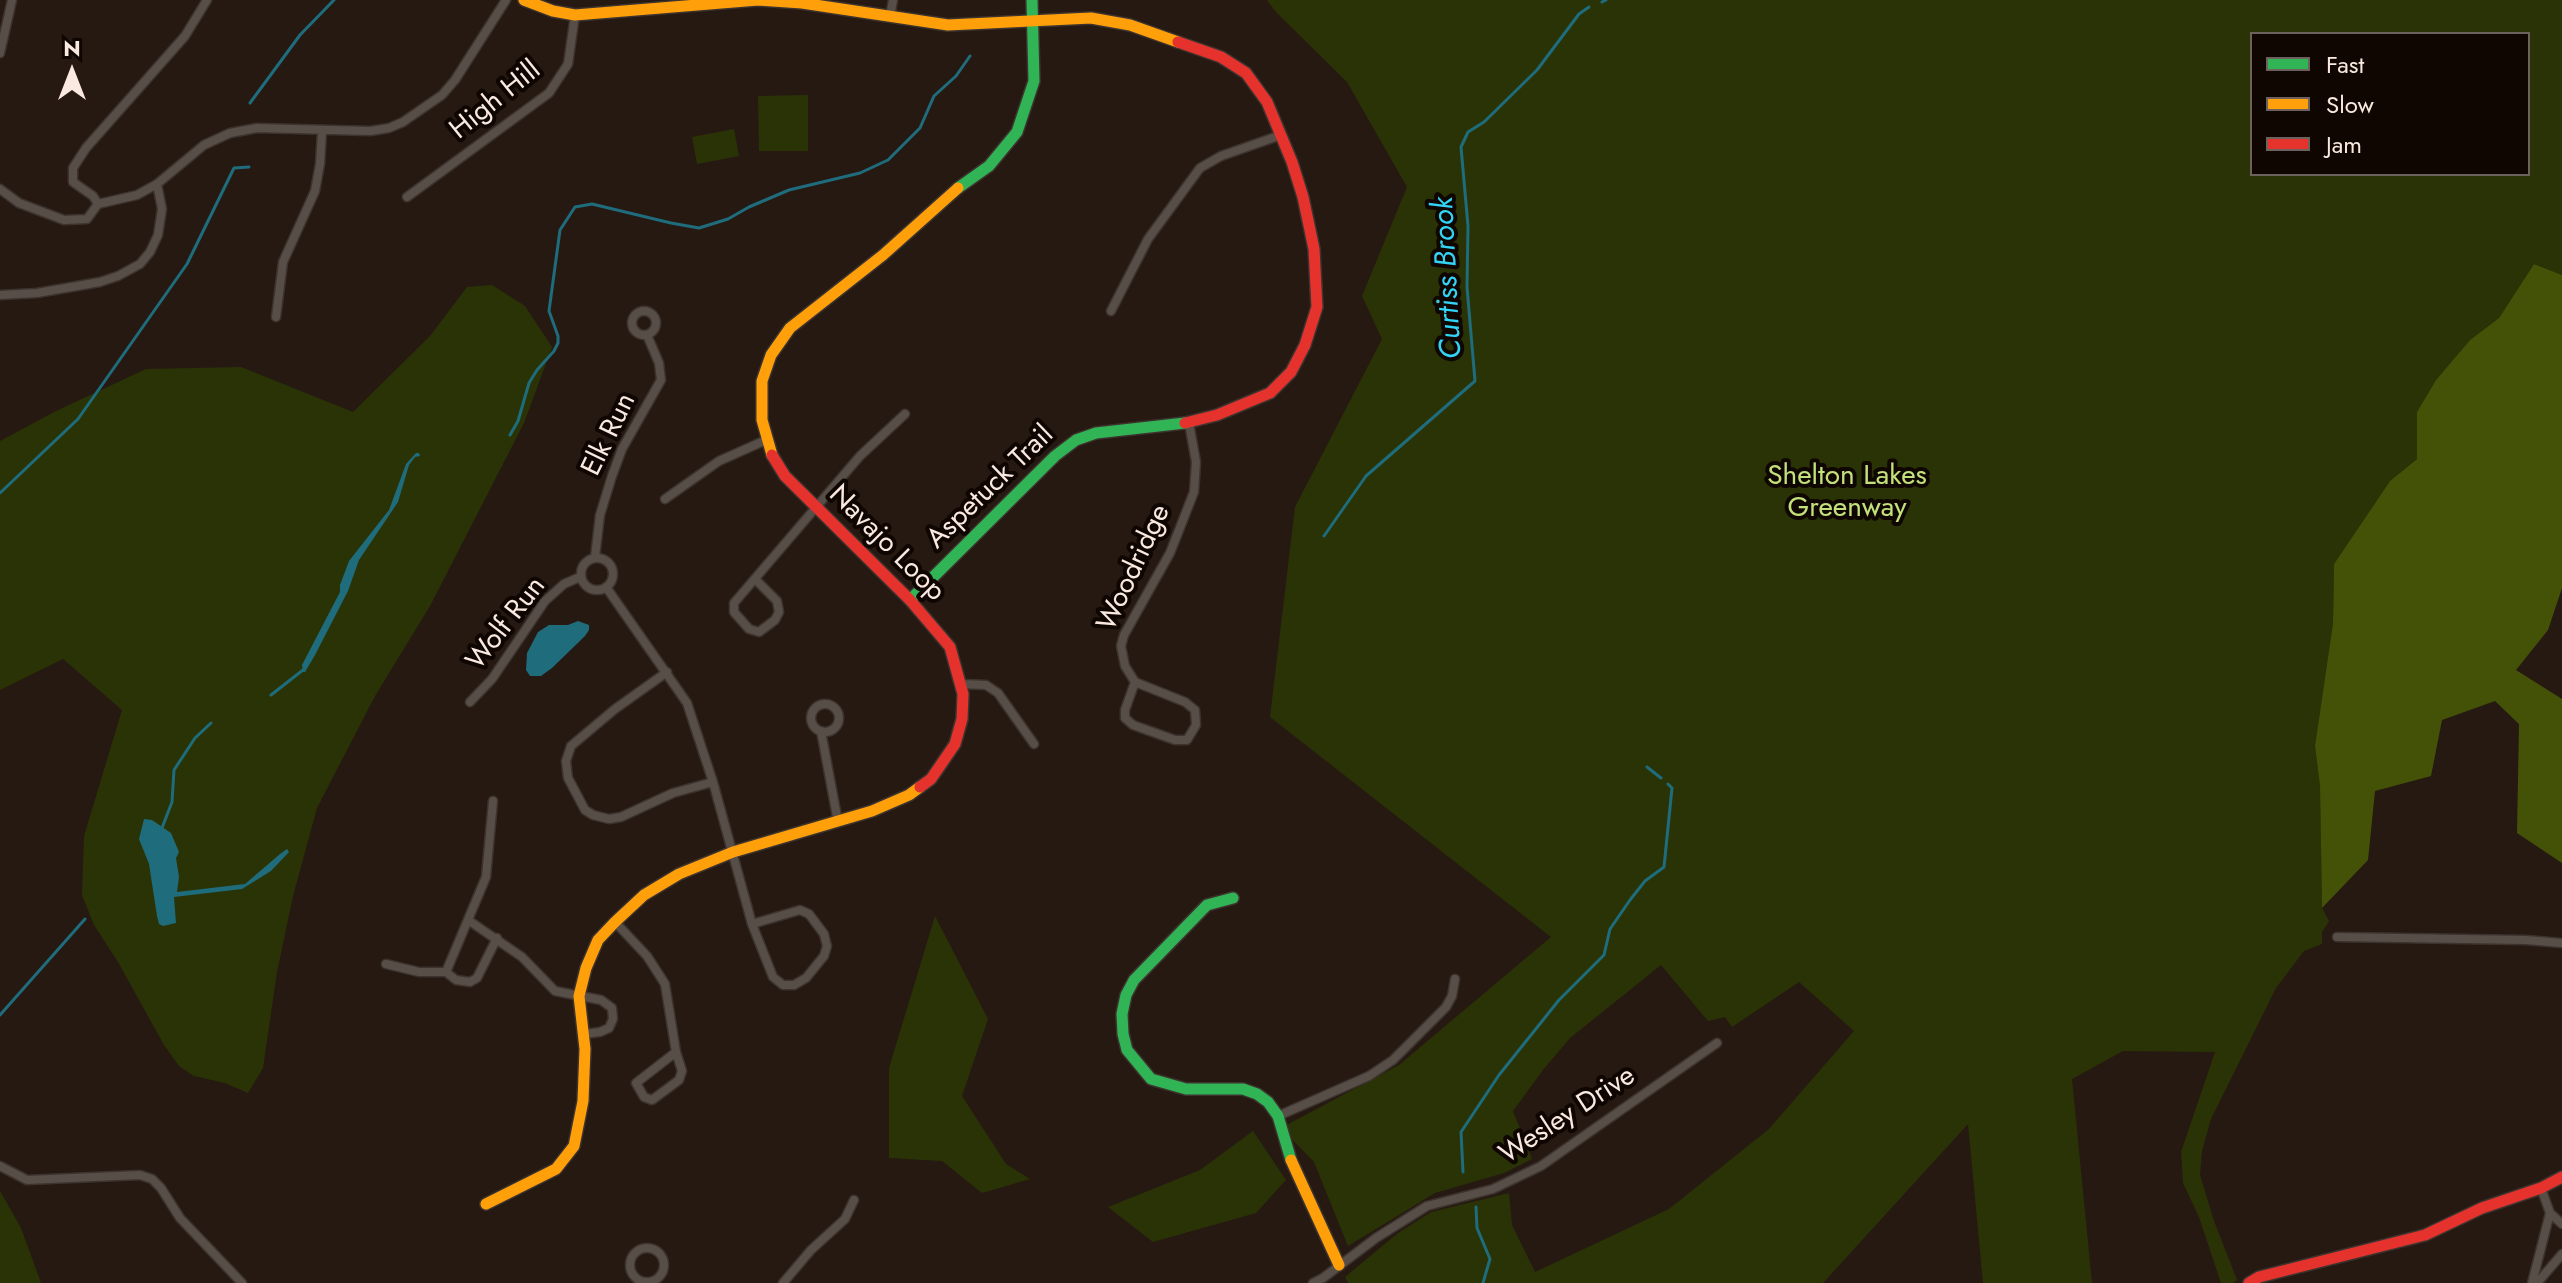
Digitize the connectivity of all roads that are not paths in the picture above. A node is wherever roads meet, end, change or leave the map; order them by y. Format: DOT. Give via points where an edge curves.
graph roads {
  1 [pos="12,0"];
  2 [pos="207,0"];
  3 [pos="506,0"];
  4 [pos="524,0"];
  5 [pos="893,0"];
  6 [pos="1032,0"];
  7 [pos="644,6"];
  8 [pos="575,15"];
  9 [pos="890,17"];
  10 [pos="1033,20"];
  11 [pos="0,53"];
  12 [pos="322,132"];
  13 [pos="1281,135"];
  14 [pos="157,184"];
  15 [pos="0,189"];
  16 [pos="407,197"];
  17 [pos="98,204"];
  18 [pos="0,295"];
  19 [pos="1111,311"];
  20 [pos="276,317"];
  21 [pos="647,335"];
  22 [pos="905,414"];
  23 [pos="1189,423"];
  24 [pos="766,440"];
  25 [pos="665,499"];
  26 [pos="816,508"];
  27 [pos="595,557"];
  28 [pos="580,577"];
  29 [pos="756,580"];
  30 [pos="606,587"];
  31 [pos="910,600"];
  32 [pos="667,672"];
  33 [pos="1135,682"];
  34 [pos="961,684"];
  35 [pos="470,702"];
  36 [pos="821,731"];
  37 [pos="1034,744"];
  38 [pos="713,782"];
  39 [pos="493,801"];
  40 [pos="838,822"];
  41 [pos="733,852"];
  42 [pos="1233,898"];
  43 [pos="468,920"];
  44 [pos="615,922"];
  45 [pos="752,924"];
  46 [pos="2337,937"];
  47 [pos="497,938"];
  48 [pos="2562,943"];
  49 [pos="386,964"];
  50 [pos="446,972"];
  51 [pos="1455,979"];
  52 [pos="579,996"];
  53 [pos="584,1034"];
  54 [pos="1717,1043"];
  55 [pos="676,1052"];
  56 [pos="1278,1116"];
  57 [pos="0,1166"];
  58 [pos="2562,1177"];
  59 [pos="2541,1188"];
  60 [pos="854,1200"];
  61 [pos="486,1204"];
  62 [pos="2550,1213"];
  63 [pos="2562,1224"];
  64 [pos="2541,1246"];
  65 [pos="2561,1255"];
  66 [pos="1339,1265"];
  67 [pos="656,1282"];
  68 [pos="242,1283"];
  69 [pos="783,1283"];
  70 [pos="1313,1283"];
  71 [pos="2249,1283"];
  72 [pos="2535,1283"];
  1 -- 11 [label="street"];
  2 -- 17 [label="street" via="185,36 73,168 73,182"];
  3 -- 12 [label="street" via="455,80 417,115 380,130"];
  4 -- 8 [label="street, Aspetuck Trail"];
  5 -- 9 [label="street"];
  6 -- 10 [label="street, Navajo Loop"];
  7 -- 8 [label="street, Aspetuck Trail"];
  7 -- 9 [label="street, Aspetuck Trail" via="758,0"];
  8 -- 16 [label="street, High Hill" via="568,64 549,93"];
  9 -- 10 [label="street, Aspetuck Trail" via="948,25"];
  10 -- 13 [label="street, Aspetuck Trail" via="1104,20 1221,57 1258,87"];
  10 -- 24 [label="street, Navajo Loop" via="1034,81 1017,132 989,166 947,195 883,255 783,334 762,381"];
  12 -- 14 [label="street" via="257,128 230,133 204,145"];
  12 -- 20 [label="street" via="315,191 283,262"];
  13 -- 19 [label="street" via="1200,168 1148,239"];
  13 -- 23 [label="street, Aspetuck Trail" via="1310,224 1315,316 1291,372 1277,389"];
  14 -- 17 [label="street"];
  14 -- 18 [label="street" via="162,209 158,235 140,264 100,282"];
  15 -- 17 [label="street" via="19,203 64,220 87,219"];
  21 -- 27 [label="street, Elk Run" via="661,380 622,449 600,515"];
  22 -- 26 [label="street"];
  23 -- 31 [label="street, Aspetuck Trail" via="1076,440"];
  23 -- 33 [label="street, Woodridge" via="1196,462 1194,492 1170,553 1122,641 1122,656"];
  24 -- 25 [label="street" via="712,465"];
  24 -- 26 [label="street, Navajo Loop" via="785,476"];
  26 -- 29 [label="street"];
  26 -- 31 [label="street, Navajo Loop"];
  27 -- 28 [label="street" via="583,564"];
  27 -- 30 [label="street" via="613,570"];
  28 -- 30 [label="street" via="593,590"];
  28 -- 35 [label="street, Wolf Run" via="545,601"];
  29 -- 29 [label="street" via="734,603 734,612 759,632 779,612 777,601"];
  30 -- 32 [label="street"];
  31 -- 34 [label="street, Navajo Loop" via="950,647"];
  32 -- 38 [label="street" via="687,703"];
  32 -- 38 [label="street" via="571,746 568,778 585,810 609,819"];
  33 -- 33 [label="street" via="1195,710 1197,720 1187,740 1175,740 1125,718"];
  34 -- 37 [label="street" via="986,685 998,693"];
  34 -- 40 [label="street, Navajo Loop" via="958,737 931,779 890,804"];
  36 -- 40 [label="street"];
  38 -- 41 [label="street"];
  39 -- 43 [label="street" via="486,877"];
  40 -- 41 [label="street, Navajo Loop"];
  41 -- 44 [label="street, Navajo Loop" via="679,874 644,895"];
  41 -- 45 [label="street"];
  42 -- 56 [label="street" via="1207,905 1134,980 1122,1014 1123,1034 1127,1050 1151,1079 1186,1089 1243,1089 1268,1102"];
  43 -- 47 [label="street"];
  43 -- 50 [label="street"];
  44 -- 52 [label="street, Navajo Loop" via="598,940"];
  44 -- 55 [label="street" via="665,984"];
  45 -- 45 [label="street" via="773,977 783,985 806,978 824,956 824,934 809,914 800,910"];
  46 -- 48 [label="street"];
  47 -- 50 [label="street" via="477,978 456,980"];
  47 -- 52 [label="street" via="555,991"];
  49 -- 50 [label="street"];
  51 -- 56 [label="street" via="1446,1007 1393,1060"];
  52 -- 53 [label="street, Navajo Loop"];
  52 -- 53 [label="street" via="612,1008 609,1028"];
  53 -- 61 [label="street, Navajo Loop" via="583,1101 574,1146 556,1169"];
  54 -- 66 [label="street, Wesley Drive" via="1541,1166 1493,1189 1427,1206"];
  55 -- 55 [label="street" via="679,1080 652,1100 644,1097 636,1083"];
  56 -- 66 [label="street" via="1291,1160"];
  57 -- 68 [label="street" via="27,1180 140,1175 152,1179 180,1218"];
  58 -- 59 [label="street"];
  59 -- 62 [label="street"];
  59 -- 71 [label="street" via="2425,1235"];
  60 -- 69 [label="street" via="845,1219"];
  62 -- 63 [label="street"];
  62 -- 64 [label="street"];
  64 -- 65 [label="street"];
  64 -- 72 [label="street"];
  65 -- 72 [label="street"];
  66 -- 70 [label="street, Wesley Drive"];
  67 -- 67 [label="street" via="664,1271 663,1258 653,1249 640,1249 631,1259 632,1272 642,1281"];
}
